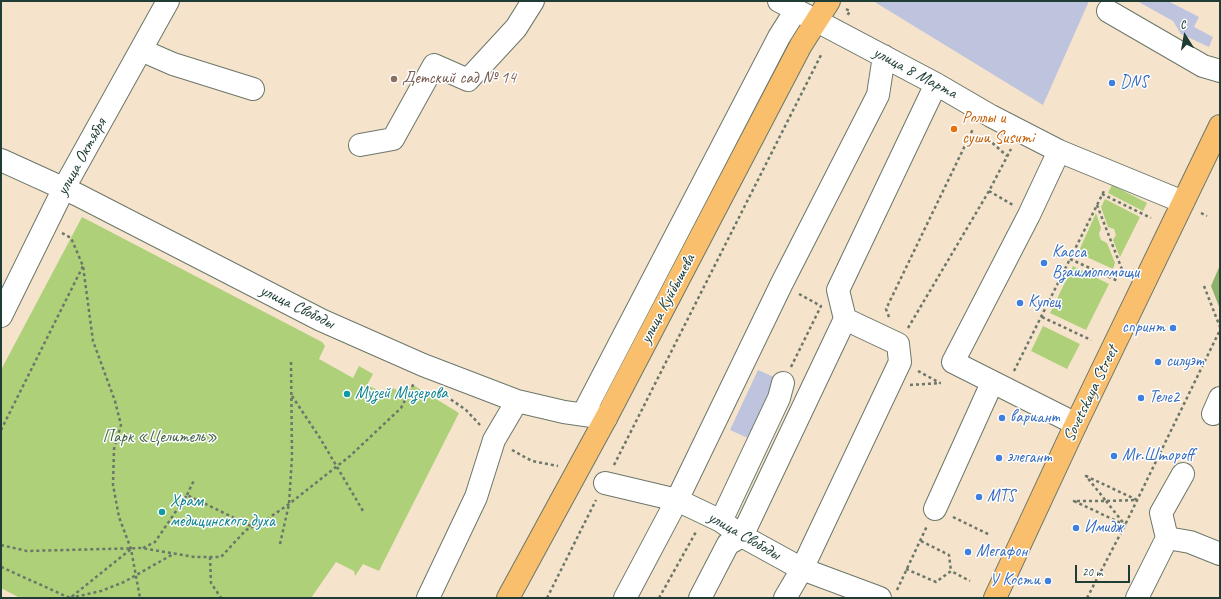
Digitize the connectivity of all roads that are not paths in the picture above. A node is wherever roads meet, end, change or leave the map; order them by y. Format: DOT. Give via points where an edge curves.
graph roads {
  1 [pos="168,1"];
  2 [pos="534,1"];
  3 [pos="829,1"];
  4 [pos="788,5"];
  5 [pos="1108,11"];
  6 [pos="816,20"];
  7 [pos="140,50"];
  8 [pos="884,56"];
  9 [pos="1220,71"];
  10 [pos="936,84"];
  11 [pos="253,89"];
  12 [pos="1220,126"];
  13 [pos="360,145"];
  14 [pos="1059,151"];
  15 [pos="1,160"];
  16 [pos="64,188"];
  17 [pos="1182,202"];
  18 [pos="1,316"];
  19 [pos="845,319"];
  20 [pos="783,383"];
  21 [pos="998,386"];
  22 [pos="518,401"];
  23 [pos="583,414"];
  24 [pos="606,418"];
  25 [pos="1076,424"];
  26 [pos="1183,474"];
  27 [pos="605,483"];
  28 [pos="677,500"];
  29 [pos="935,509"];
  30 [pos="721,521"];
  31 [pos="742,536"];
  32 [pos="1167,538"];
  33 [pos="1220,554"];
  34 [pos="802,569"];
  35 [pos="889,594"];
  36 [pos="428,598"];
  37 [pos="508,598"];
  38 [pos="625,598"];
  39 [pos="700,598"];
  40 [pos="785,598"];
  41 [pos="995,598"];
  42 [pos="1137,598"];
  1 -- 7 [label="street, улица Октября"];
  2 -- 13 [label="street" via="516,28 468,80 434,65 393,139"];
  3 -- 6 [label="main road, улица Куйбышева"];
  4 -- 6 [label="street, улица 8 Марта"];
  4 -- 23 [label="street" via="779,37"];
  5 -- 9 [label="street" via="1203,66"];
  6 -- 8 [label="street, улица 8 Марта"];
  6 -- 24 [label="main road, улица Куйбышева"];
  7 -- 11 [label="street" via="173,64"];
  7 -- 16 [label="street, улица Октября"];
  8 -- 10 [label="street, улица 8 Марта"];
  8 -- 28 [label="street" via="878,94 781,285"];
  10 -- 14 [label="street, улица 8 Марта"];
  10 -- 19 [label="street" via="838,290"];
  12 -- 17 [label="main road, Sovetskaya Street"];
  14 -- 17 [label="street, улица 8 Марта"];
  14 -- 21 [label="street" via="953,362"];
  15 -- 16 [label="street, улица Свободы"];
  16 -- 18 [label="street, улица Октября"];
  16 -- 22 [label="street, улица Свободы" via="321,320 423,365"];
  17 -- 25 [label="main road, Sovetskaya Street"];
  19 -- 31 [label="street"];
  19 -- 34 [label="street" via="899,353 888,387"];
  20 -- 30 [label="street" via="779,398"];
  21 -- 25 [label="street"];
  21 -- 29 [label="street"];
  22 -- 23 [label="street, улица Свободы"];
  22 -- 36 [label="street" via="494,440 476,497"];
  23 -- 24 [label="street, улица Свободы"];
  24 -- 37 [label="main road, улица Куйбышева"];
  25 -- 41 [label="main road, Sovetskaya Street"];
  26 -- 32 [label="street" via="1161,514"];
  27 -- 28 [label="street, улица Свободы"];
  28 -- 30 [label="street, улица Свободы"];
  28 -- 38 [label="street"];
  30 -- 31 [label="street, улица Свободы"];
  31 -- 34 [label="street, улица Свободы"];
  31 -- 39 [label="street" via="728,544"];
  32 -- 33 [label="street" via="1190,542"];
  32 -- 42 [label="street"];
  34 -- 35 [label="street, улица Свободы"];
  34 -- 40 [label="street"];
}
